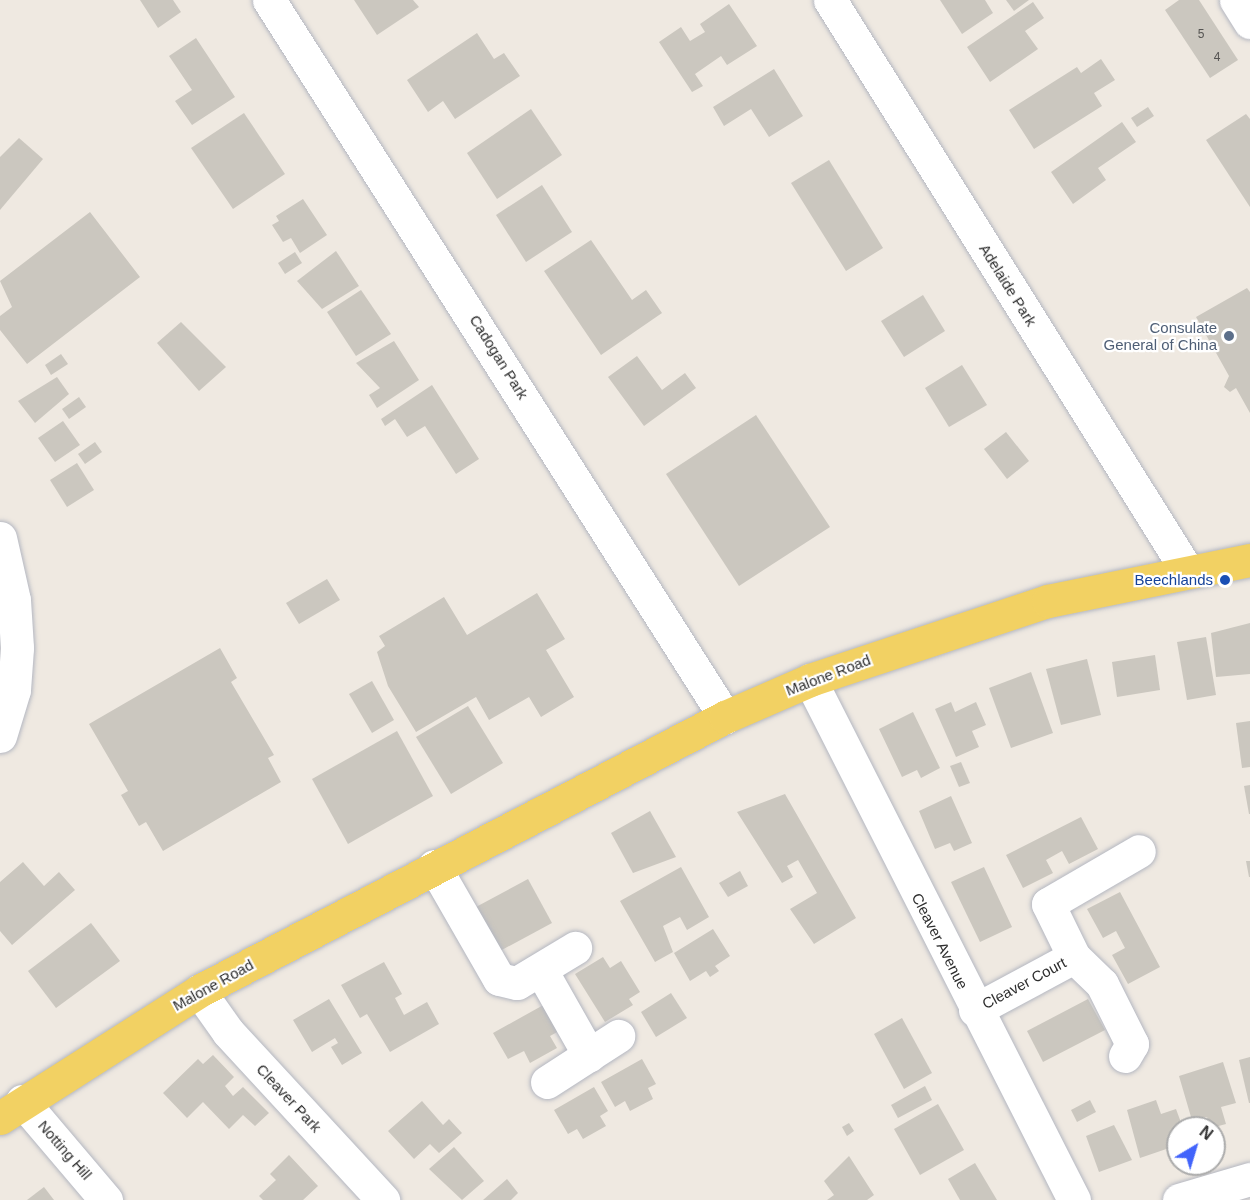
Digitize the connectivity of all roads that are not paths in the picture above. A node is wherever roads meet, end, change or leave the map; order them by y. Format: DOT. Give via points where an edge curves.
graph roads {
  1 [pos="269,0"];
  2 [pos="830,0"];
  3 [pos="0,538"];
  4 [pos="1250,560"];
  5 [pos="1186,570"];
  6 [pos="810,680"];
  7 [pos="725,717"];
  8 [pos="0,736"];
  9 [pos="1139,851"];
  10 [pos="434,866"];
  11 [pos="575,948"];
  12 [pos="1074,957"];
  13 [pos="541,970"];
  14 [pos="199,991"];
  15 [pos="975,1010"];
  16 [pos="618,1036"];
  17 [pos="589,1055"];
  18 [pos="1125,1056"];
  19 [pos="547,1082"];
  20 [pos="9,1104"];
  21 [pos="1250,1179"];
  22 [pos="106,1200"];
  23 [pos="383,1200"];
  24 [pos="1074,1200"];
  25 [pos="1179,1200"];
  1 -- 7 [label="street, Cadogan Park"];
  2 -- 5 [label="street, Adelaide Park"];
  3 -- 8 [label="street" via="14,600 17,648 14,690"];
  4 -- 5 [label="main road, Malone Road"];
  5 -- 6 [label="main road, Malone Road" via="1048,601"];
  6 -- 7 [label="main road, Malone Road"];
  6 -- 15 [label="street, Cleaver Avenue"];
  7 -- 10 [label="main road, Malone Road"];
  9 -- 12 [label="street, Cleaver Court" via="1048,904"];
  10 -- 13 [label="street" via="499,979 517,983"];
  10 -- 14 [label="main road, Malone Road"];
  11 -- 13 [label="street"];
  12 -- 15 [label="street, Cleaver Court"];
  12 -- 18 [label="street, Cleaver Court" via="1102,984 1132,1044"];
  13 -- 17 [label="street"];
  14 -- 20 [label="main road, Malone Road"];
  14 -- 23 [label="street, Cleaver Park" via="228,1032"];
  15 -- 24 [label="street, Cleaver Avenue"];
  16 -- 17 [label="street"];
  17 -- 19 [label="street"];
  20 -- 22 [label="street, Notting Hill"];
  21 -- 25 [label="street"];
}
